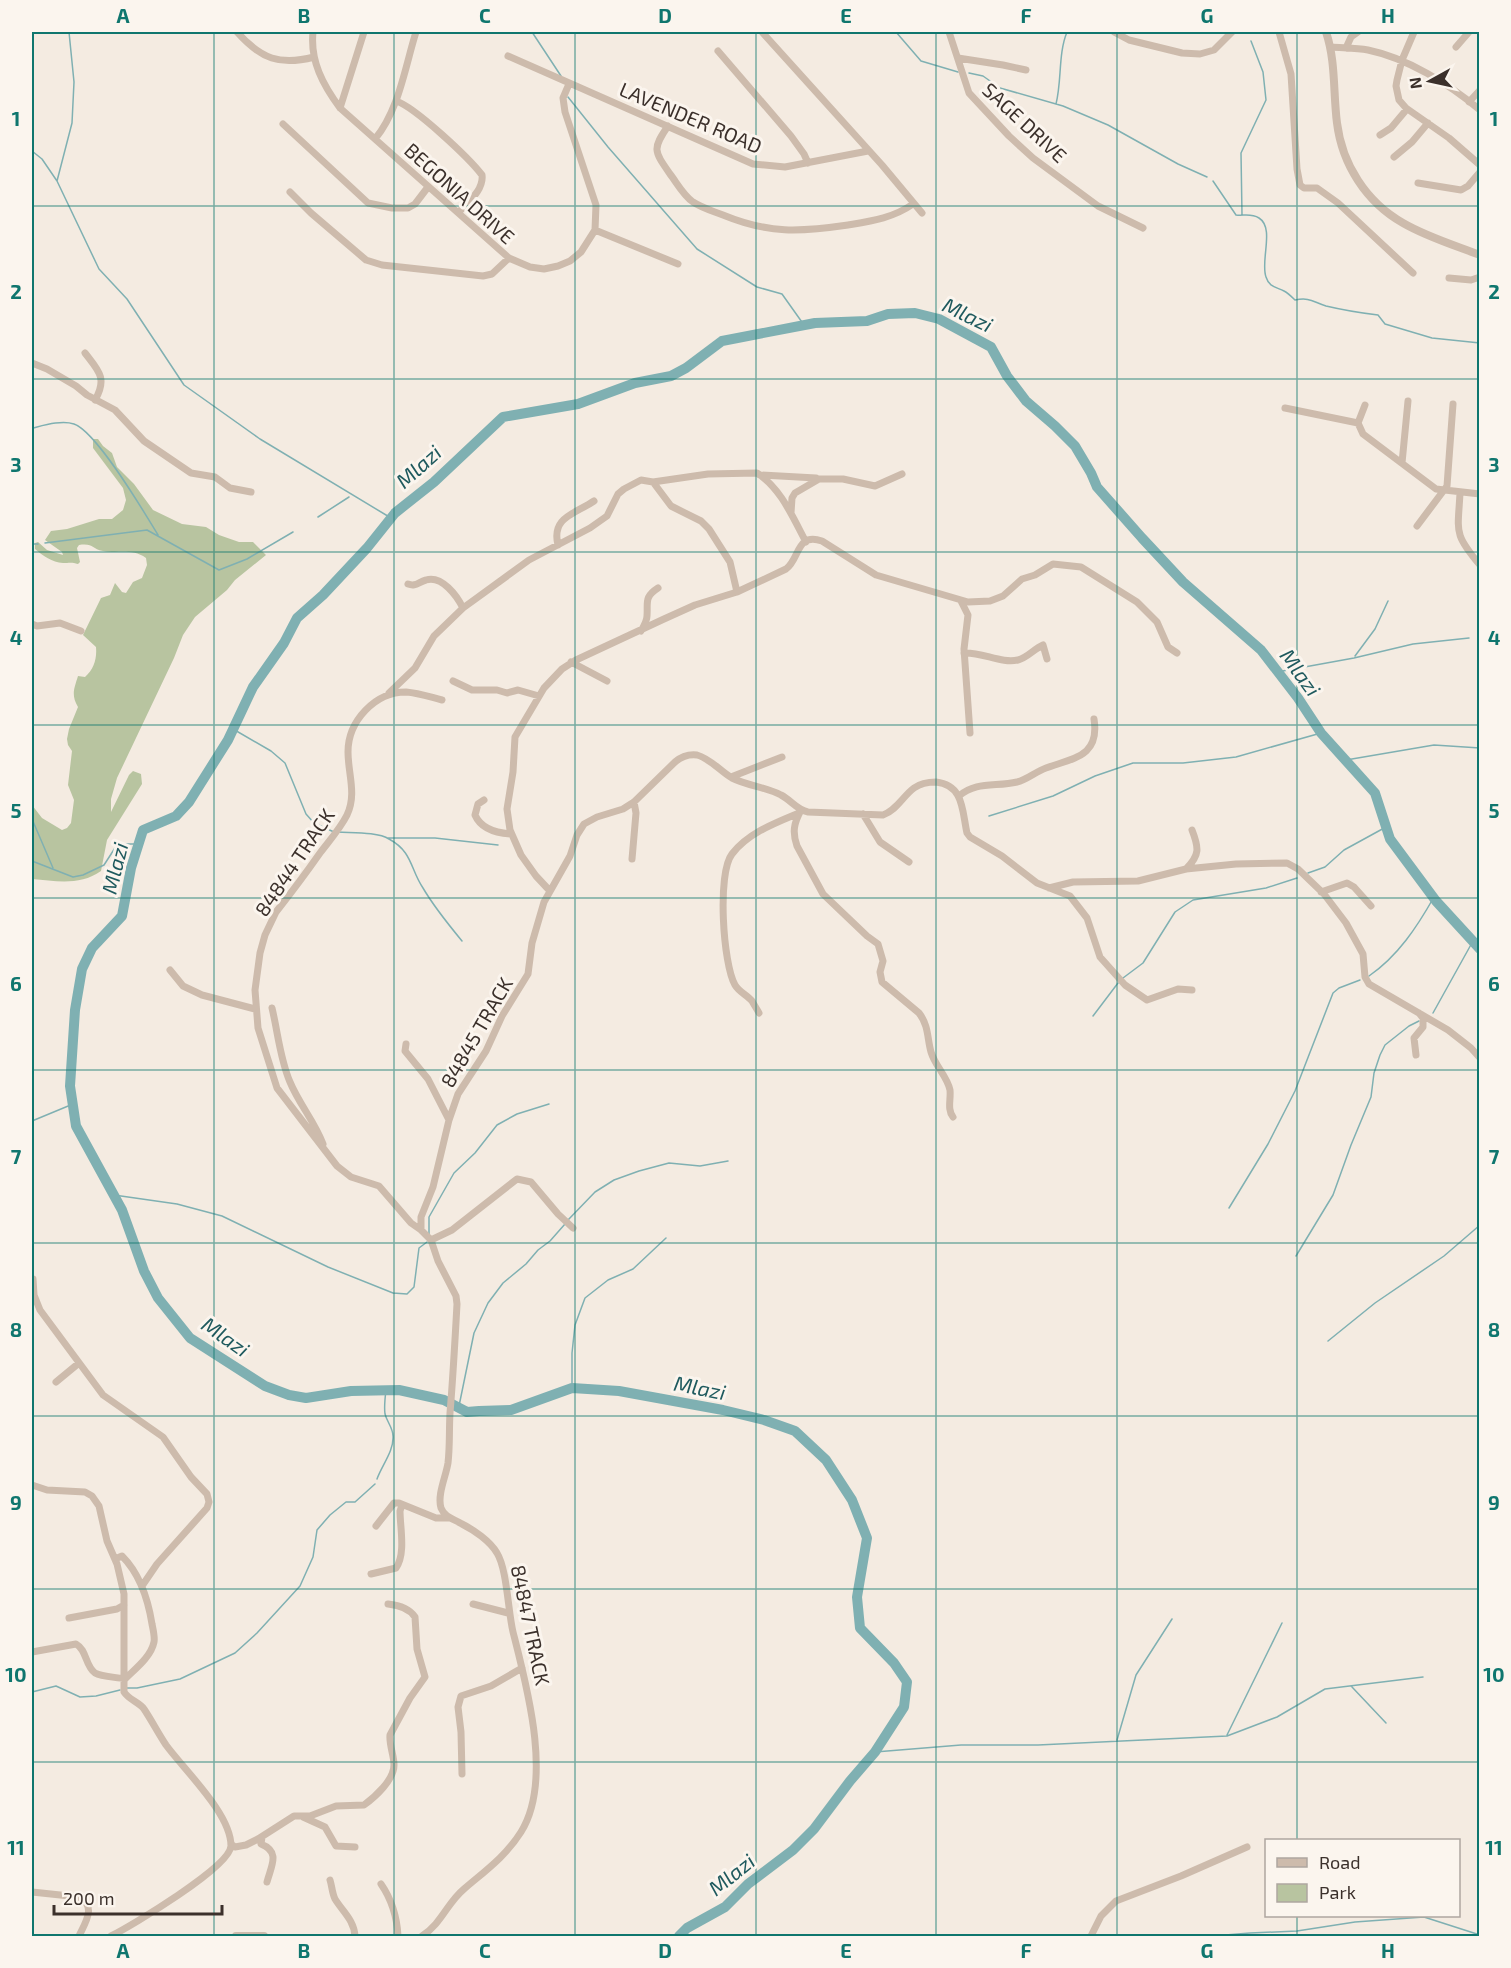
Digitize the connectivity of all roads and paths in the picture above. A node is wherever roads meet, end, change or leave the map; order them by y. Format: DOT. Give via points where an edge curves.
graph roads {
  1 [pos="237,32"];
  2 [pos="313,32"];
  3 [pos="364,32"];
  4 [pos="416,32"];
  5 [pos="762,32"];
  6 [pos="951,32"];
  7 [pos="1114,32"];
  8 [pos="1232,32"];
  9 [pos="1279,32"];
  10 [pos="1326,32"];
  11 [pos="1358,32"];
  12 [pos="1414,32"];
  13 [pos="1469,32"];
  14 [pos="1331,47"];
  15 [pos="1456,47"];
  16 [pos="1346,48"];
  17 [pos="718,51"];
  18 [pos="508,56"];
  19 [pos="314,57"];
  20 [pos="958,58"];
  21 [pos="1402,60"];
  22 [pos="1026,70"];
  23 [pos="569,84"];
  24 [pos="1479,90"];
  25 [pos="396,101"];
  26 [pos="1469,102"];
  27 [pos="340,108"];
  28 [pos="1407,109"];
  29 [pos="1479,110"];
  30 [pos="1428,123"];
  31 [pos="283,124"];
  32 [pos="668,126"];
  33 [pos="1380,135"];
  34 [pos="375,139"];
  35 [pos="868,151"];
  36 [pos="1394,157"];
  37 [pos="808,163"];
  38 [pos="1479,165"];
  39 [pos="1479,172"];
  40 [pos="1418,183"];
  41 [pos="428,187"];
  42 [pos="290,192"];
  43 [pos="913,204"];
  44 [pos="459,212"];
  45 [pos="922,213"];
  46 [pos="1143,228"];
  47 [pos="595,230"];
  48 [pos="1479,255"];
  49 [pos="509,258"];
  50 [pos="678,264"];
  51 [pos="1413,273"];
  52 [pos="1479,277"];
  53 [pos="1449,278"];
  54 [pos="85,353"];
  55 [pos="32,363"];
  56 [pos="95,400"];
  57 [pos="1408,401"];
  58 [pos="1453,404"];
  59 [pos="1365,405"];
  60 [pos="1285,408"];
  61 [pos="1358,423"];
  62 [pos="1402,463"];
  63 [pos="760,474"];
  64 [pos="902,474"];
  65 [pos="819,478"];
  66 [pos="653,482"];
  67 [pos="1444,491"];
  68 [pos="252,492"];
  69 [pos="1460,493"];
  70 [pos="1479,494"];
  71 [pos="594,501"];
  72 [pos="791,513"];
  73 [pos="1417,526"];
  74 [pos="806,542"];
  75 [pos="558,545"];
  76 [pos="1479,565"];
  77 [pos="408,584"];
  78 [pos="658,588"];
  79 [pos="737,592"];
  80 [pos="961,601"];
  81 [pos="463,608"];
  82 [pos="32,624"];
  83 [pos="641,631"];
  84 [pos="81,632"];
  85 [pos="964,652"];
  86 [pos="1177,653"];
  87 [pos="1047,659"];
  88 [pos="571,662"];
  89 [pos="453,681"];
  90 [pos="607,681"];
  91 [pos="539,696"];
  92 [pos="382,697"];
  93 [pos="442,700"];
  94 [pos="1094,720"];
  95 [pos="970,733"];
  96 [pos="782,757"];
  97 [pos="731,777"];
  98 [pos="959,796"];
  99 [pos="484,800"];
  100 [pos="634,802"];
  101 [pos="800,812"];
  102 [pos="863,814"];
  103 [pos="1192,830"];
  104 [pos="511,834"];
  105 [pos="632,860"];
  106 [pos="909,862"];
  107 [pos="1186,869"];
  108 [pos="1049,888"];
  109 [pos="550,891"];
  110 [pos="1321,892"];
  111 [pos="1371,906"];
  112 [pos="170,970"];
  113 [pos="1192,990"];
  114 [pos="272,1008"];
  115 [pos="255,1009"];
  116 [pos="1419,1012"];
  117 [pos="759,1013"];
  118 [pos="406,1044"];
  119 [pos="1416,1055"];
  120 [pos="1479,1058"];
  121 [pos="953,1117"];
  122 [pos="449,1120"];
  123 [pos="326,1152"];
  124 [pos="573,1228"];
  125 [pos="421,1230"];
  126 [pos="431,1240"];
  127 [pos="33,1279"];
  128 [pos="32,1307"];
  129 [pos="40,1310"];
  130 [pos="79,1363"];
  131 [pos="56,1382"];
  132 [pos="32,1485"];
  133 [pos="402,1505"];
  134 [pos="449,1518"];
  135 [pos="376,1526"];
  136 [pos="115,1559"];
  137 [pos="371,1574"];
  138 [pos="142,1586"];
  139 [pos="388,1604"];
  140 [pos="473,1604"];
  141 [pos="124,1605"];
  142 [pos="508,1613"];
  143 [pos="69,1618"];
  144 [pos="32,1652"];
  145 [pos="522,1668"];
  146 [pos="124,1678"];
  147 [pos="462,1774"];
  148 [pos="302,1816"];
  149 [pos="262,1837"];
  150 [pos="231,1844"];
  151 [pos="355,1847"];
  152 [pos="1247,1847"];
  153 [pos="330,1880"];
  154 [pos="267,1882"];
  155 [pos="381,1884"];
  156 [pos="32,1892"];
  157 [pos="79,1936"];
  158 [pos="111,1936"];
  159 [pos="236,1936"];
  160 [pos="264,1936"];
  161 [pos="355,1936"];
  162 [pos="398,1936"];
  163 [pos="422,1936"];
  164 [pos="1091,1936"];
  1 -- 19 [label="street" via="257,50 279,60 292,62"];
  2 -- 19 [label="street, BEGONIA DRIVE"];
  3 -- 27 [label="street"];
  4 -- 25 [label="street"];
  5 -- 35 [label="street"];
  6 -- 20 [label="street, SAGE DRIVE"];
  7 -- 8 [label="street" via="1129,40 1195,54 1214,50"];
  9 -- 51 [label="street" via="1290,74 1300,185 1317,188 1338,203"];
  10 -- 14 [label="street"];
  11 -- 16 [label="street" via="1351,36"];
  12 -- 21 [label="street"];
  13 -- 15 [label="street"];
  14 -- 16 [label="street"];
  14 -- 48 [label="street" via="1338,131 1346,159 1363,188 1403,223"];
  16 -- 21 [label="street"];
  17 -- 37 [label="street" via="791,136"];
  18 -- 23 [label="street, LAVENDER ROAD"];
  19 -- 27 [label="street, BEGONIA DRIVE" via="327,90"];
  20 -- 22 [label="street"];
  20 -- 46 [label="street, SAGE DRIVE" via="969,93 1033,158 1098,206"];
  21 -- 26 [label="street"];
  21 -- 28 [label="street" via="1396,86 1399,100"];
  23 -- 32 [label="street, LAVENDER ROAD"];
  23 -- 47 [label="street" via="563,98 565,112 596,205"];
  24 -- 26 [label="street"];
  25 -- 34 [label="street"];
  25 -- 44 [label="street" via="419,115 482,175 479,189"];
  26 -- 29 [label="street"];
  27 -- 34 [label="street, BEGONIA DRIVE"];
  28 -- 30 [label="street"];
  28 -- 33 [label="street"];
  30 -- 36 [label="street"];
  30 -- 38 [label="street"];
  31 -- 41 [label="street" via="368,203 408,207"];
  32 -- 37 [label="street, LAVENDER ROAD" via="753,164 785,167"];
  32 -- 43 [label="street" via="656,146 685,195 700,206 746,224 789,231 813,230 884,219"];
  34 -- 41 [label="street, BEGONIA DRIVE"];
  35 -- 37 [label="street, LAVENDER ROAD"];
  35 -- 43 [label="street"];
  39 -- 40 [label="street" via="1461,190"];
  41 -- 44 [label="street, BEGONIA DRIVE"];
  42 -- 49 [label="street" via="356,253 373,263 483,276 492,274"];
  43 -- 45 [label="street"];
  44 -- 49 [label="street, BEGONIA DRIVE"];
  47 -- 49 [label="street, BEGONIA DRIVE" via="581,252 558,266 530,267"];
  47 -- 50 [label="street"];
  52 -- 53 [label="street"];
  54 -- 56 [label="street" via="99,370 101,390"];
  55 -- 56 [label="street"];
  56 -- 68 [label="street" via="115,410 144,441 191,473 213,476 230,488"];
  57 -- 62 [label="street"];
  58 -- 67 [label="street"];
  59 -- 61 [label="street"];
  60 -- 61 [label="street"];
  61 -- 62 [label="street" via="1362,434"];
  62 -- 67 [label="street" via="1430,486"];
  63 -- 65 [label="street, 84844 TRACK"];
  63 -- 66 [label="street, 84844 TRACK" via="708,474"];
  63 -- 72 [label="street"];
  64 -- 65 [label="street, 84844 TRACK" via="875,486"];
  65 -- 72 [label="street" via="795,493"];
  66 -- 75 [label="street, 84844 TRACK" via="641,480 624,489 607,516"];
  66 -- 79 [label="street" via="671,506 709,529 730,562"];
  67 -- 69 [label="street"];
  67 -- 73 [label="street"];
  69 -- 70 [label="street"];
  69 -- 76 [label="street" via="1458,534"];
  71 -- 75 [label="street" via="560,522 556,533"];
  72 -- 74 [label="street"];
  74 -- 79 [label="street" via="801,544 790,566"];
  74 -- 80 [label="street" via="822,541 876,575"];
  75 -- 81 [label="street, 84844 TRACK" via="529,560"];
  77 -- 81 [label="street" via="438,581"];
  78 -- 83 [label="street" via="648,599 647,619"];
  79 -- 83 [label="street" via="695,605"];
  80 -- 85 [label="street" via="968,615"];
  80 -- 86 [label="street" via="997,599 1022,579 1053,564 1075,565 1137,602 1157,622 1168,647"];
  81 -- 92 [label="street, 84844 TRACK" via="434,636 415,668"];
  82 -- 84 [label="street" via="60,623"];
  83 -- 88 [label="street"];
  85 -- 87 [label="street" via="1012,661 1043,645"];
  85 -- 95 [label="street"];
  88 -- 90 [label="street"];
  88 -- 91 [label="street"];
  89 -- 91 [label="street" via="472,690 518,690"];
  91 -- 104 [label="street" via="515,737 507,809"];
  92 -- 93 [label="street" via="406,692"];
  92 -- 115 [label="street, 84844 TRACK" via="359,718 349,741 353,789 347,814 276,912 265,935"];
  94 -- 98 [label="street" via="1093,744 1086,752 1022,780 983,785"];
  96 -- 97 [label="street"];
  97 -- 100 [label="street, 84845 TRACK" via="702,757 688,755 675,762"];
  97 -- 101 [label="street, 84845 TRACK" via="782,795 795,803"];
  98 -- 102 [label="street, 84845 TRACK" via="944,784 923,783 887,813"];
  98 -- 108 [label="street" via="969,837"];
  99 -- 104 [label="street" via="476,809 478,822 499,833"];
  100 -- 105 [label="street"];
  100 -- 109 [label="street, 84845 TRACK" via="584,824"];
  101 -- 102 [label="street, 84845 TRACK"];
  101 -- 117 [label="street" via="754,834 730,856 725,873 724,934 730,972 736,987"];
  101 -- 121 [label="street" via="793,828 794,838 818,885 878,944 883,961 882,982 927,1024 932,1055 950,1088"];
  102 -- 106 [label="street" via="880,842"];
  103 -- 107 [label="street" via="1197,855"];
  104 -- 109 [label="street" via="528,866"];
  107 -- 108 [label="street" via="1138,881 1073,882"];
  107 -- 110 [label="street" via="1287,863"];
  108 -- 113 [label="street" via="1070,896 1078,905 1087,918 1100,957 1131,990 1150,1000 1171,990"];
  109 -- 122 [label="street, 84845 TRACK" via="537,923 528,974 482,1058 462,1086"];
  110 -- 111 [label="street" via="1347,883"];
  110 -- 116 [label="street" via="1342,917 1359,947 1369,984"];
  112 -- 115 [label="street" via="183,986 202,995"];
  114 -- 123 [label="street" via="290,1084 318,1129"];
  115 -- 123 [label="street, 84844 TRACK" via="277,1088"];
  116 -- 119 [label="street" via="1424,1028 1413,1038"];
  116 -- 120 [label="street" via="1461,1039"];
  118 -- 122 [label="street" via="405,1051 428,1079"];
  122 -- 125 [label="street, 84845 TRACK" via="433,1187 421,1217"];
  123 -- 125 [label="street, 84844 TRACK" via="344,1173 379,1186"];
  124 -- 126 [label="street" via="531,1182 517,1179 452,1230"];
  125 -- 126 [label="street"];
  126 -- 134 [label="street" via="457,1304 450,1447 441,1504"];
  127 -- 129 [label="street"];
  128 -- 129 [label="street"];
  129 -- 130 [label="street"];
  130 -- 131 [label="street"];
  130 -- 138 [label="street" via="103,1395 160,1434 208,1498 207,1508"];
  132 -- 136 [label="street" via="92,1496 99,1506 106,1541"];
  133 -- 134 [label="street, 84847 TRACK" via="436,1518"];
  133 -- 135 [label="street" via="392,1503"];
  133 -- 137 [label="street" via="398,1565"];
  134 -- 142 [label="street, 84847 TRACK" via="463,1524 496,1551"];
  136 -- 138 [label="street" via="124,1557"];
  136 -- 141 [label="street"];
  138 -- 146 [label="street" via="150,1608 154,1641 146,1658"];
  139 -- 148 [label="street" via="403,1607 415,1617 417,1649 425,1677 391,1732 393,1771 368,1802 360,1806 336,1806"];
  140 -- 142 [label="street"];
  141 -- 143 [label="street"];
  141 -- 146 [label="street"];
  142 -- 145 [label="street, 84847 TRACK"];
  144 -- 146 [label="street" via="76,1644 94,1672"];
  145 -- 147 [label="street" via="491,1686 461,1696 458,1707"];
  145 -- 163 [label="street, 84847 TRACK" via="534,1730 536,1779 530,1814 500,1860 463,1890"];
  146 -- 150 [label="street" via="125,1695 142,1707 209,1799 228,1830"];
  148 -- 149 [label="street" via="294,1816"];
  148 -- 151 [label="street" via="327,1830 336,1846"];
  149 -- 150 [label="street" via="246,1845"];
  149 -- 154 [label="street" via="261,1844 272,1850 273,1855"];
  150 -- 158 [label="street" via="229,1853 213,1869 156,1911"];
  152 -- 164 [label="street" via="1116,1901 1101,1916"];
  153 -- 161 [label="street" via="334,1897 349,1917"];
  155 -- 162 [label="street" via="393,1908"];
  156 -- 157 [label="street" via="84,1900 88,1917"];
  159 -- 160 [label="street"];
}
